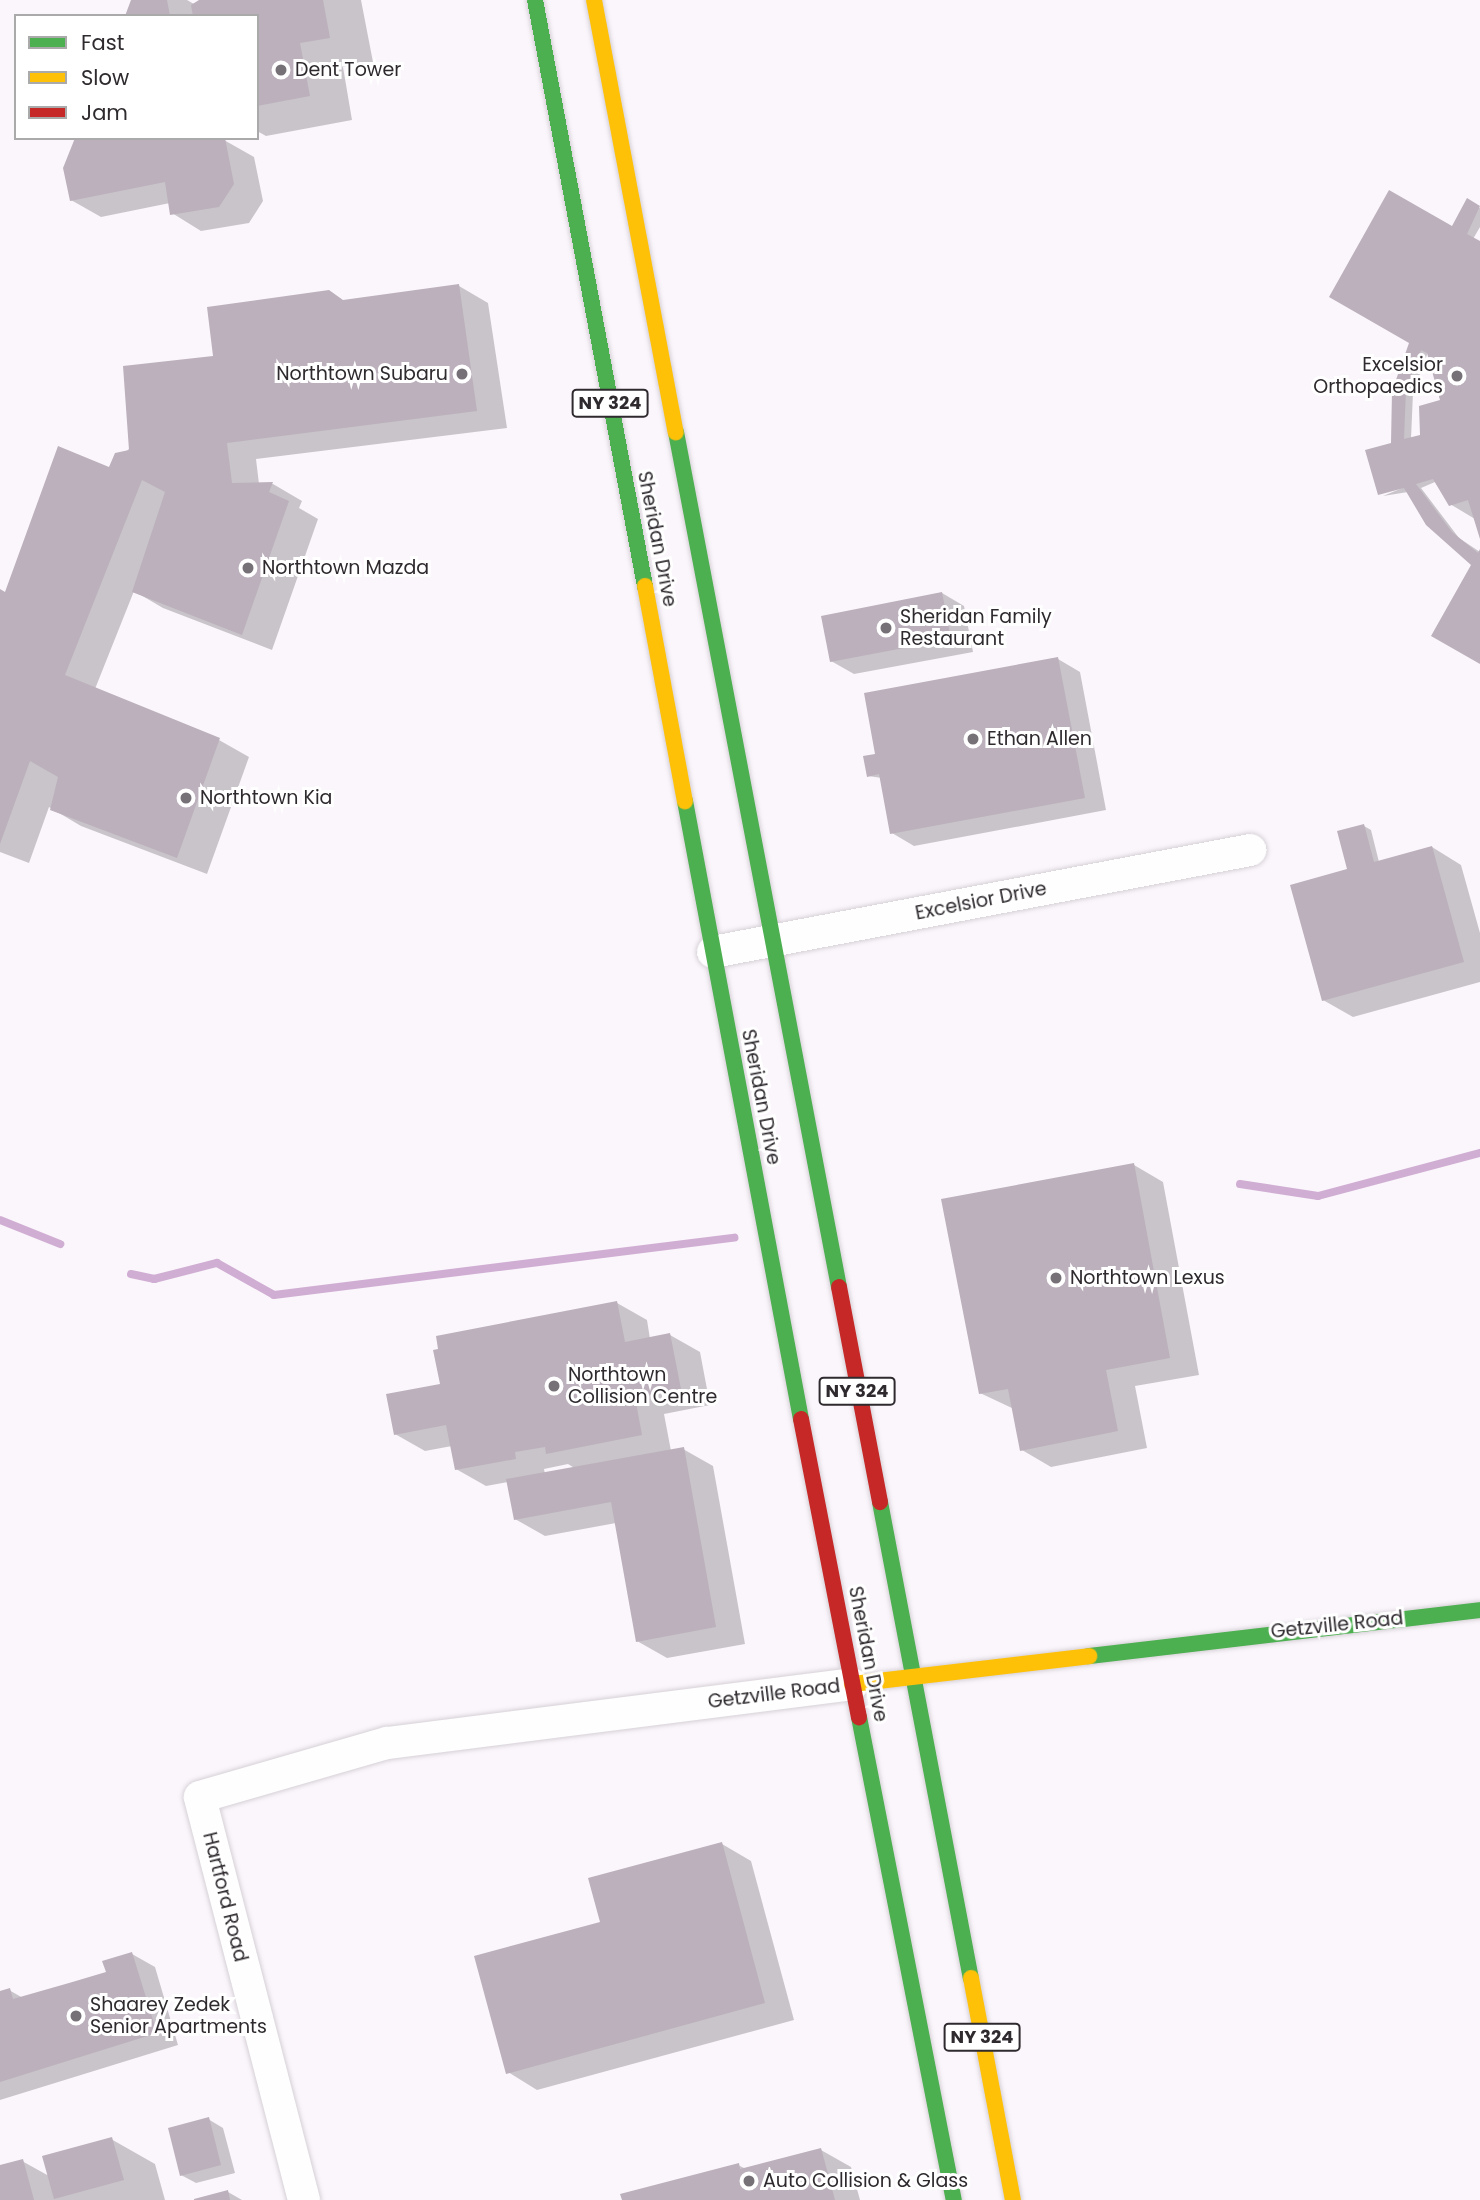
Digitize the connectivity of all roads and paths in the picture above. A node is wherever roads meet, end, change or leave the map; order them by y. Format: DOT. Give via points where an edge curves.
graph roads {
  1 [pos="535,0"];
  2 [pos="594,0"];
  3 [pos="1250,850"];
  4 [pos="772,940"];
  5 [pos="713,952"];
  6 [pos="1480,1610"];
  7 [pos="910,1676"];
  8 [pos="852,1684"];
  9 [pos="200,1797"];
  10 [pos="304,2200"];
  11 [pos="954,2200"];
  12 [pos="1013,2200"];
  1 -- 5 [label="main road, Sheridan Drive / NY 324"];
  2 -- 4 [label="main road, Sheridan Drive / NY 324"];
  3 -- 4 [label="street, Excelsior Drive"];
  4 -- 5 [label="street, Excelsior Drive"];
  4 -- 7 [label="main road, Sheridan Drive / NY 324"];
  5 -- 8 [label="main road, Sheridan Drive / NY 324"];
  6 -- 7 [label="main road, Getzville Road"];
  7 -- 8 [label="main road, Getzville Road"];
  7 -- 12 [label="main road, Sheridan Drive / NY 324"];
  8 -- 9 [label="street, Getzville Road" via="387,1743"];
  8 -- 11 [label="main road, Sheridan Drive / NY 324"];
  9 -- 10 [label="street, Hartford Road"];
}
